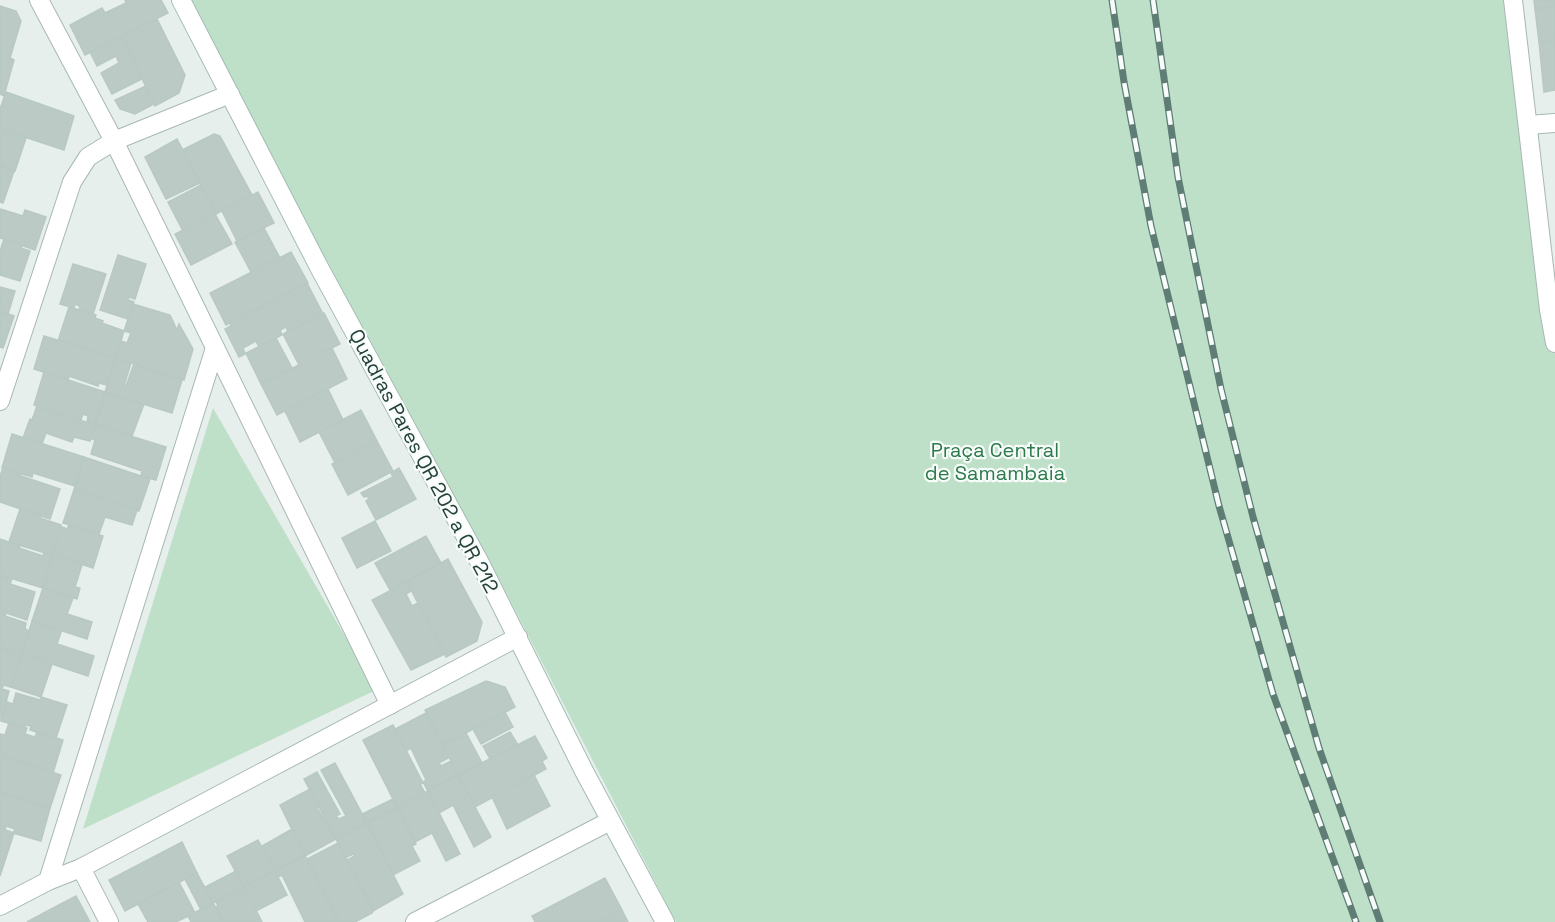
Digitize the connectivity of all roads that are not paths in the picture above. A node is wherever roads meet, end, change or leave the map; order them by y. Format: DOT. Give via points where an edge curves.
graph roads {
  1 [pos="39,0"];
  2 [pos="181,0"];
  3 [pos="1513,0"];
  4 [pos="230,94"];
  5 [pos="1555,123"];
  6 [pos="1528,125"];
  7 [pos="114,141"];
  8 [pos="1552,310"];
  9 [pos="1555,343"];
  10 [pos="215,348"];
  11 [pos="0,401"];
  12 [pos="518,637"];
  13 [pos="390,705"];
  14 [pos="610,821"];
  15 [pos="81,868"];
  16 [pos="48,881"];
  17 [pos="0,906"];
  18 [pos="109,922"];
  19 [pos="415,922"];
  20 [pos="665,922"];
  1 -- 7 [label="street"];
  2 -- 4 [label="street, Quadras Pares QR 202 a QR 212"];
  3 -- 6 [label="street"];
  4 -- 7 [label="street"];
  4 -- 12 [label="street, Quadras Pares QR 202 a QR 212"];
  5 -- 6 [label="street"];
  6 -- 8 [label="street"];
  7 -- 10 [label="street"];
  7 -- 11 [label="street" via="88,157 72,182"];
  8 -- 9 [label="street"];
  10 -- 13 [label="street"];
  10 -- 16 [label="street"];
  12 -- 13 [label="street"];
  12 -- 14 [label="street, Quadras Pares QR 202 a QR 212"];
  13 -- 15 [label="street"];
  14 -- 19 [label="street"];
  14 -- 20 [label="street, Quadras Pares QR 202 a QR 212"];
  15 -- 16 [label="street"];
  15 -- 18 [label="street"];
  16 -- 17 [label="street"];
}
